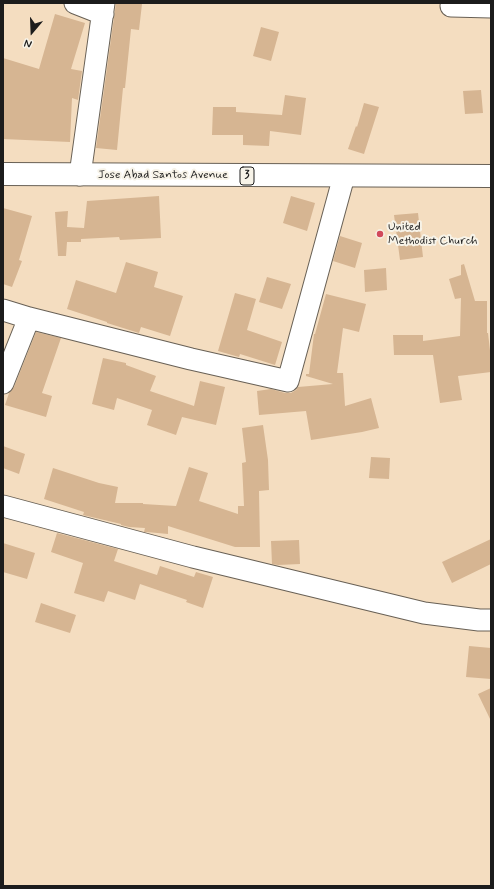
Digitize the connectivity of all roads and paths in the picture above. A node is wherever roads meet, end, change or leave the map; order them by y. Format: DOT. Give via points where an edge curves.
graph roads {
  1 [pos="75,3"];
  2 [pos="451,6"];
  3 [pos="491,7"];
  4 [pos="104,9"];
  5 [pos="3,174"];
  6 [pos="80,175"];
  7 [pos="344,176"];
  8 [pos="491,176"];
  9 [pos="3,310"];
  10 [pos="29,318"];
  11 [pos="3,383"];
  12 [pos="3,506"];
  13 [pos="491,620"];
  1 -- 4 [label="street"];
  2 -- 3 [label="street"];
  4 -- 6 [label="street"];
  5 -- 6 [label="highway, Jose Abad Santos Avenue / 3"];
  6 -- 7 [label="highway, Jose Abad Santos Avenue / 3"];
  7 -- 8 [label="highway, Jose Abad Santos Avenue / 3"];
  7 -- 10 [label="street" via="288,381"];
  9 -- 10 [label="street"];
  10 -- 11 [label="street"];
  12 -- 13 [label="street" via="193,557 424,613"];
}
